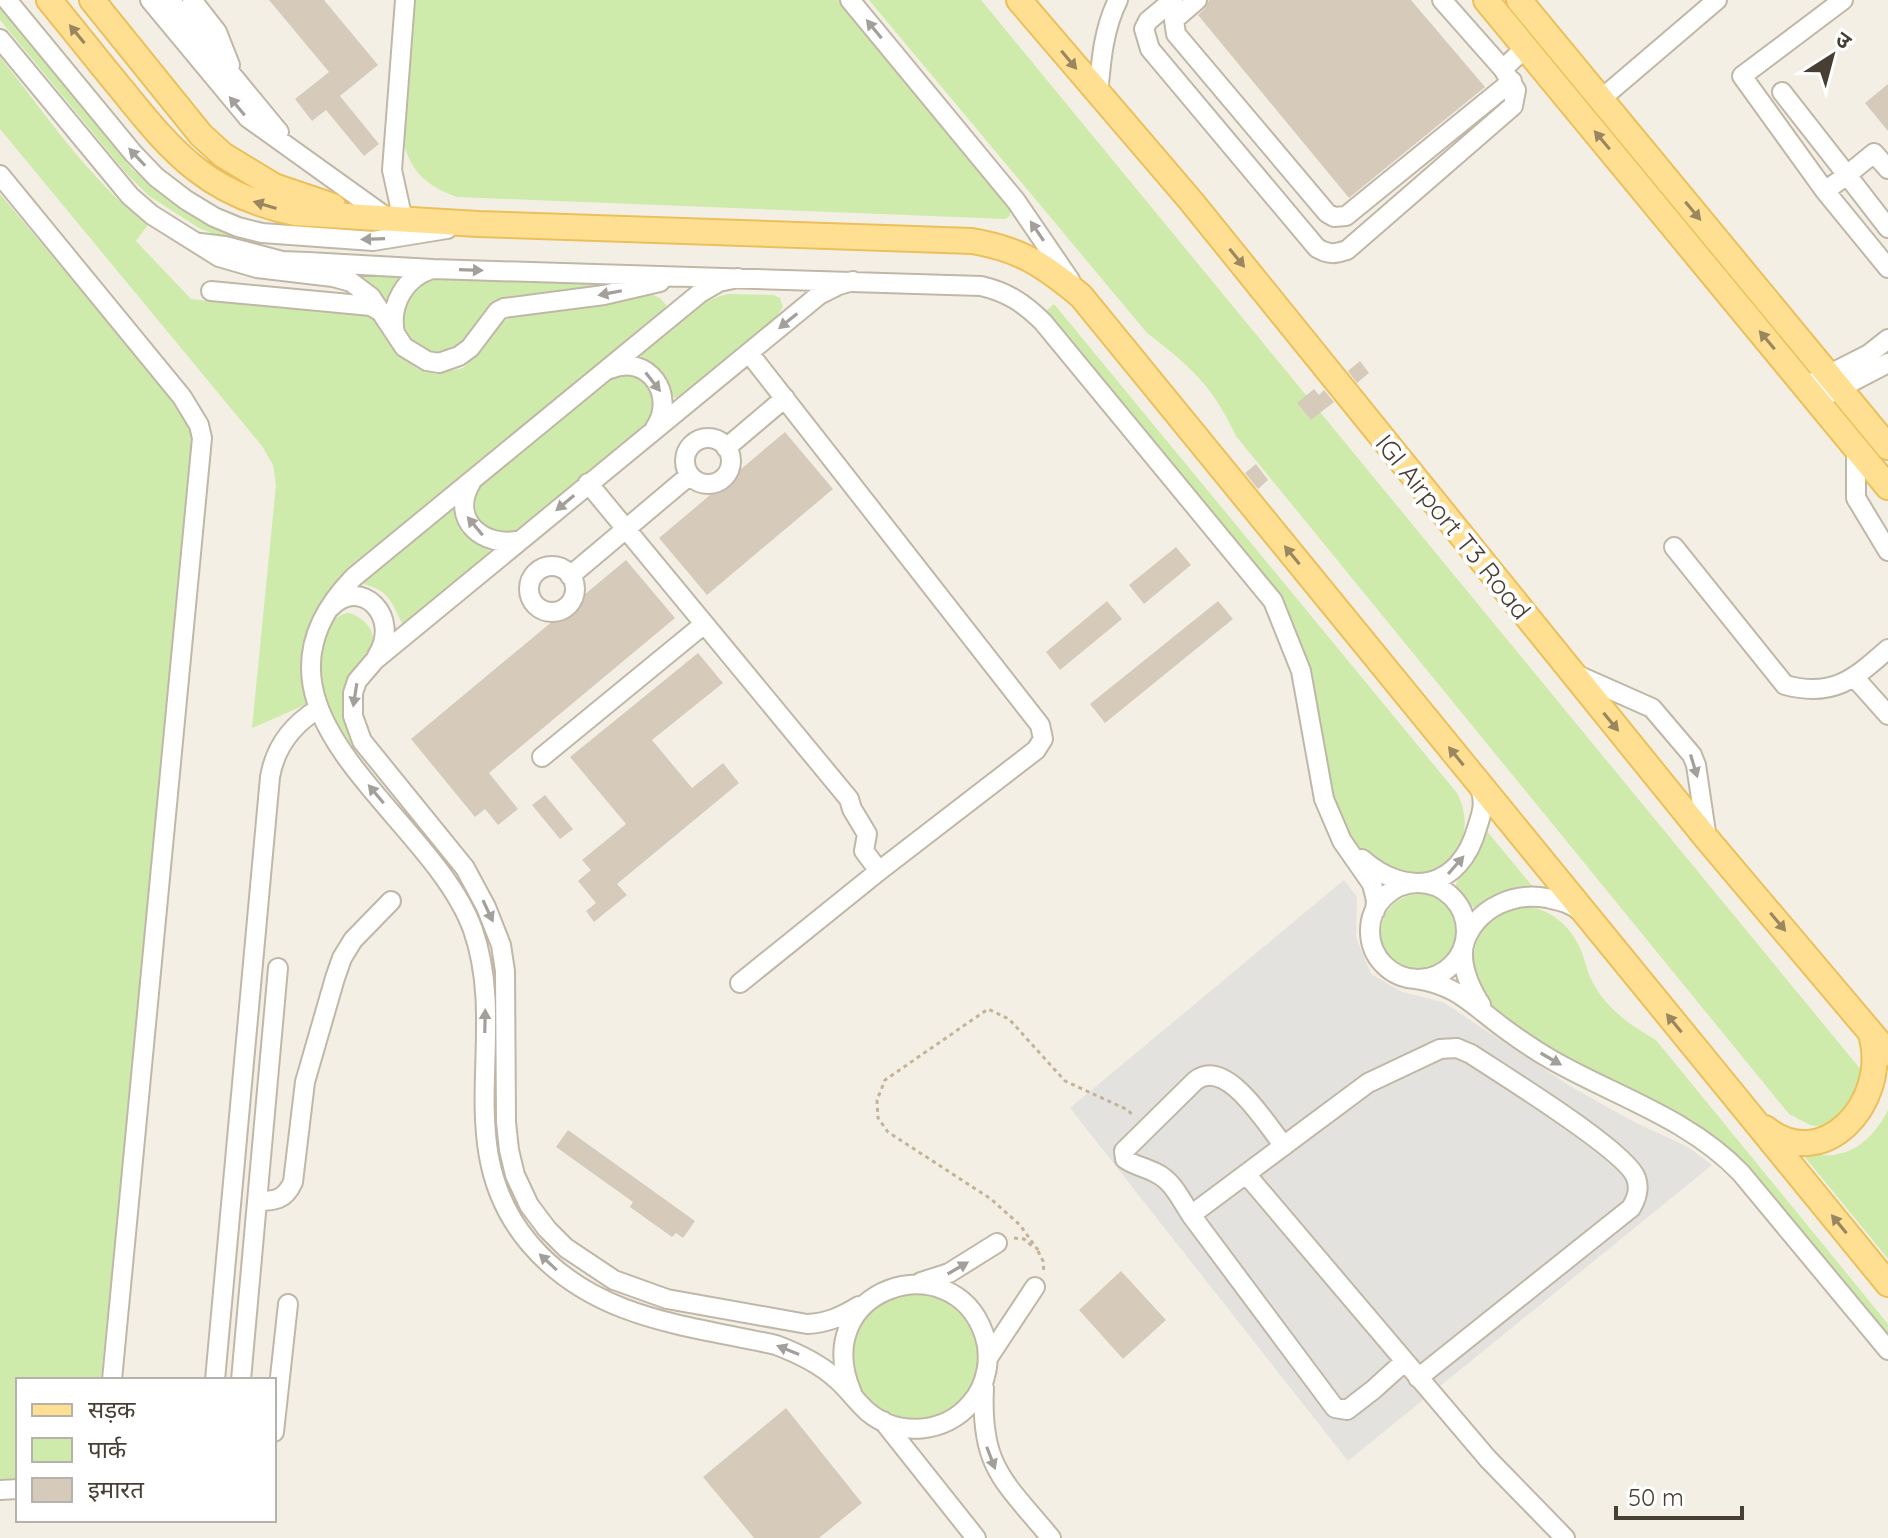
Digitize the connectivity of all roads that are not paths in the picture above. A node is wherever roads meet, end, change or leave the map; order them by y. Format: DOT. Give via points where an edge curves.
graph roads {
  1 [pos="7,0"];
  2 [pos="49,0"];
  3 [pos="92,0"];
  4 [pos="150,0"];
  5 [pos="170,0"];
  6 [pos="192,0"];
  7 [pos="206,0"];
  8 [pos="850,0"];
  9 [pos="1019,0"];
  10 [pos="1118,0"];
  11 [pos="1173,0"];
  12 [pos="1197,0"];
  13 [pos="1442,0"];
  14 [pos="1486,0"];
  15 [pos="1519,0"];
  16 [pos="1717,0"];
  17 [pos="1843,0"];
  18 [pos="404,1"];
  19 [pos="217,32"];
  20 [pos="0,39"];
  21 [pos="1525,48"];
  22 [pos="1508,75"];
  23 [pos="240,85"];
  24 [pos="1782,92"];
  25 [pos="1098,95"];
  26 [pos="1601,99"];
  27 [pos="303,158"];
  28 [pos="1888,169"];
  29 [pos="0,175"];
  30 [pos="1847,175"];
  31 [pos="1825,191"];
  32 [pos="387,218"];
  33 [pos="478,224"];
  34 [pos="1888,228"];
  35 [pos="1888,268"];
  36 [pos="433,269"];
  37 [pos="333,270"];
  38 [pos="686,276"];
  39 [pos="738,278"];
  40 [pos="853,281"];
  41 [pos="211,291"];
  42 [pos="1081,296"];
  43 [pos="331,301"];
  44 [pos="383,314"];
  45 [pos="395,336"];
  46 [pos="1888,339"];
  47 [pos="749,353"];
  48 [pos="1888,363"];
  49 [pos="607,370"];
  50 [pos="1833,380"];
  51 [pos="1811,393"];
  52 [pos="785,398"];
  53 [pos="654,430"];
  54 [pos="1886,443"];
  55 [pos="726,448"];
  56 [pos="1856,448"];
  57 [pos="690,475"];
  58 [pos="474,479"];
  59 [pos="588,483"];
  60 [pos="1888,487"];
  61 [pos="625,530"];
  62 [pos="521,540"];
  63 [pos="1674,547"];
  64 [pos="1888,551"];
  65 [pos="570,576"];
  66 [pos="323,615"];
  67 [pos="703,625"];
  68 [pos="1888,649"];
  69 [pos="375,660"];
  70 [pos="1571,672"];
  71 [pos="1855,678"];
  72 [pos="318,709"];
  73 [pos="1888,715"];
  74 [pos="542,757"];
  75 [pos="1477,782"];
  76 [pos="1707,839"];
  77 [pos="1342,841"];
  78 [pos="879,871"];
  79 [pos="1420,884"];
  80 [pos="391,901"];
  81 [pos="1375,911"];
  82 [pos="1587,917"];
  83 [pos="1465,941"];
  84 [pos="278,968"];
  85 [pos="1416,979"];
  86 [pos="740,983"];
  87 [pos="1487,1014"];
  88 [pos="1866,1025"];
  89 [pos="1888,1053"];
  90 [pos="1752,1118"];
  91 [pos="1284,1146"];
  92 [pos="1246,1174"];
  93 [pos="257,1201"];
  94 [pos="1191,1215"];
  95 [pos="227,1240"];
  96 [pos="254,1243"];
  97 [pos="997,1243"];
  98 [pos="914,1284"];
  99 [pos="1888,1284"];
  100 [pos="1035,1287"];
  101 [pos="871,1299"];
  102 [pos="288,1304"];
  103 [pos="1888,1350"];
  104 [pos="988,1358"];
  105 [pos="1404,1362"];
  106 [pos="112,1378"];
  107 [pos="215,1378"];
  108 [pos="241,1378"];
  109 [pos="1418,1378"];
  110 [pos="984,1381"];
  111 [pos="852,1393"];
  112 [pos="276,1414"];
  113 [pos="883,1421"];
  114 [pos="976,1538"];
  115 [pos="1051,1538"];
  116 [pos="1565,1538"];
  33 -- 1 [label="street, one-way" via="373,241 262,233 214,217 166,185 133,153"];
  32 -- 2 [label="main road, one-way" via="267,207 204,176 155,131"];
  3 -- 32 [label="main road" via="201,135 246,172 274,186"];
  27 -- 4 [label="street, one-way" via="248,118"];
  5 -- 23 [label="street"];
  6 -- 19 [label="street"];
  7 -- 19 [label="street"];
  42 -- 8 [label="street, one-way" via="1016,201"];
  9 -- 25 [label="main road, IGI Airport T3 Road, one-way"];
  10 -- 25 [label="street" via="1104,39"];
  11 -- 22 [label="street" via="1144,29 1150,49 1326,254 1347,250 1513,106 1517,95"];
  12 -- 22 [label="street" via="1174,20 1176,34 1334,217 1346,216"];
  13 -- 22 [label="street"];
  14 -- 21 [label="main road"];
  15 -- 26 [label="main road"];
  16 -- 26 [label="street"];
  17 -- 31 [label="street" via="1742,76"];
  18 -- 32 [label="street"];
  19 -- 23 [label="street"];
  20 -- 37 [label="street" via="130,196 164,223 239,264 282,273"];
  21 -- 22 [label="street"];
  51 -- 21 [label="main road, one-way"];
  23 -- 27 [label="street"];
  24 -- 30 [label="street"];
  25 -- 70 [label="main road, IGI Airport T3 Road, one-way" via="1191,201"];
  26 -- 50 [label="main road, one-way"];
  27 -- 32 [label="street"];
  28 -- 30 [label="street" via="1874,153"];
  29 -- 106 [label="street" via="182,397 202,438"];
  30 -- 31 [label="street"];
  30 -- 34 [label="street"];
  31 -- 35 [label="street"];
  32 -- 33 [label="main road"];
  33 -- 42 [label="main road" via="972,241 1025,255"];
  36 -- 37 [label="street"];
  36 -- 38 [label="street, one-way"];
  36 -- 45 [label="street" via="414,277 400,296 393,315"];
  37 -- 43 [label="street"];
  37 -- 44 [label="street" via="362,288"];
  38 -- 39 [label="street"];
  38 -- 45 [label="street, one-way" via="604,295 504,308 470,348 439,363 416,356"];
  39 -- 40 [label="street"];
  39 -- 49 [label="street" via="700,293"];
  40 -- 47 [label="street, one-way" via="819,295"];
  40 -- 77 [label="street" via="990,288 1014,297 1043,322 1273,601 1301,671 1324,799"];
  41 -- 43 [label="street"];
  75 -- 42 [label="main road, one-way"];
  43 -- 44 [label="street" via="371,306"];
  44 -- 45 [label="street"];
  46 -- 50 [label="street"];
  47 -- 52 [label="street"];
  47 -- 53 [label="street"];
  48 -- 50 [label="street"];
  49 -- 53 [label="street, one-way" via="638,367 659,386 664,409"];
  49 -- 58 [label="street"];
  50 -- 51 [label="street"];
  50 -- 54 [label="main road"];
  51 -- 56 [label="main road"];
  52 -- 55 [label="street"];
  52 -- 78 [label="street" via="1043,732 1036,750"];
  53 -- 59 [label="street"];
  55 -- 57 [label="street" via="731,466 723,479 709,484"];
  55 -- 57 [label="street" via="710,438 695,442 686,454"];
  56 -- 60 [label="main road"];
  56 -- 64 [label="street" via="1856,498"];
  57 -- 61 [label="street"];
  62 -- 58 [label="street, one-way" via="488,540 471,525 465,498"];
  58 -- 66 [label="street" via="354,577"];
  59 -- 61 [label="street"];
  59 -- 62 [label="street, one-way"];
  61 -- 65 [label="street"];
  61 -- 67 [label="street"];
  62 -- 69 [label="street"];
  63 -- 71 [label="street" via="1785,685 1821,689"];
  66 -- 69 [label="street" via="345,597 358,597 379,609 387,633"];
  66 -- 72 [label="street" via="312,666"];
  67 -- 74 [label="street"];
  67 -- 78 [label="street" via="849,799 867,834 864,851"];
  68 -- 71 [label="street"];
  69 -- 101 [label="street, one-way" via="353,693 353,716 362,741 465,868 501,945 509,1150 519,1185 547,1229 591,1267 667,1299 807,1324 840,1318"];
  70 -- 76 [label="main road, IGI Airport T3 Road, one-way"];
  70 -- 76 [label="street, one-way" via="1652,708 1692,755"];
  71 -- 73 [label="street"];
  72 -- 95 [label="street" via="279,748 270,777"];
  111 -- 72 [label="street, one-way" via="823,1369 776,1345 628,1312 596,1298 529,1244 498,1191 483,1131 486,1001 472,930 443,876 342,754"];
  79 -- 75 [label="street, one-way" via="1446,876 1471,845 1484,805"];
  75 -- 82 [label="main road"];
  76 -- 88 [label="main road, IGI Airport T3 Road, one-way"];
  77 -- 79 [label="street" via="1381,874"];
  77 -- 81 [label="street" via="1372,884"];
  78 -- 86 [label="street"];
  79 -- 81 [label="street" via="1393,890"];
  79 -- 83 [label="street" via="1450,896 1466,924"];
  80 -- 93 [label="street" via="353,940 339,968 305,1082 289,1191 276,1201"];
  81 -- 85 [label="street" via="1370,926 1377,956 1400,976"];
  82 -- 83 [label="street" via="1563,901 1518,896 1491,909"];
  90 -- 82 [label="main road, one-way"];
  83 -- 85 [label="street" via="1461,954 1442,973"];
  83 -- 87 [label="street" via="1467,978"];
  84 -- 93 [label="street"];
  85 -- 87 [label="street" via="1448,987"];
  87 -- 103 [label="street, one-way" via="1552,1060 1717,1149"];
  88 -- 89 [label="main road, IGI Airport T3 Road"];
  88 -- 90 [label="main road" via="1881,1072 1864,1118 1844,1134 1821,1142 1796,1142 1772,1134"];
  99 -- 90 [label="main road, one-way"];
  91 -- 92 [label="street"];
  91 -- 94 [label="street" via="1235,1086 1216,1075 1195,1081 1124,1151 1125,1159 1166,1179"];
  91 -- 109 [label="street" via="1368,1083 1440,1049 1457,1048 1606,1145 1631,1168 1637,1197 1623,1216"];
  92 -- 94 [label="street"];
  92 -- 105 [label="street"];
  93 -- 96 [label="street"];
  94 -- 105 [label="street" via="1335,1408 1347,1410"];
  95 -- 96 [label="street"];
  95 -- 107 [label="street"];
  96 -- 108 [label="street"];
  98 -- 97 [label="street, one-way" via="949,1273"];
  98 -- 101 [label="street"];
  98 -- 104 [label="street" via="958,1298 985,1336"];
  100 -- 104 [label="street"];
  101 -- 111 [label="street" via="854,1317 844,1340 843,1365"];
  102 -- 112 [label="street"];
  104 -- 110 [label="street"];
  105 -- 109 [label="street"];
  109 -- 116 [label="street"];
  110 -- 113 [label="street" via="954,1419 932,1428 908,1429"];
  110 -- 115 [label="street, one-way" via="982,1414 989,1456 998,1475"];
  111 -- 113 [label="street" via="867,1412"];
  113 -- 114 [label="street"];
}
